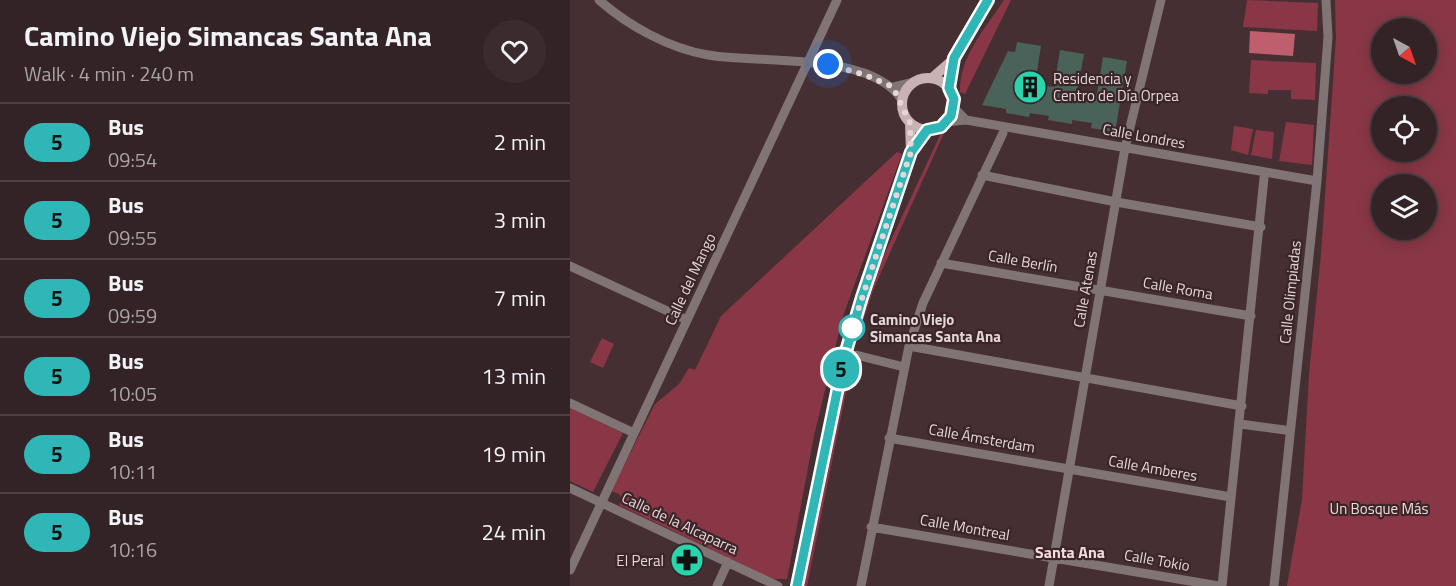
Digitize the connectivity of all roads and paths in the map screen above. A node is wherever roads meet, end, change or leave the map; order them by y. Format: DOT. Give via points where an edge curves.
graph roads {
  1 [pos="599,0"];
  2 [pos="837,0"];
  3 [pos="988,0"];
  4 [pos="1161,0"];
  5 [pos="1326,0"];
  6 [pos="954,58"];
  7 [pos="809,61"];
  8 [pos="932,78"];
  9 [pos="913,82"];
  10 [pos="893,87"];
  11 [pos="949,88"];
  12 [pos="902,100"];
  13 [pos="954,108"];
  14 [pos="966,120"];
  15 [pos="946,122"];
  16 [pos="910,123"];
  17 [pos="927,130"];
  18 [pos="1003,133"];
  19 [pos="1125,148"];
  20 [pos="911,152"];
  21 [pos="982,175"];
  22 [pos="1264,178"];
  23 [pos="1317,181"];
  24 [pos="1116,202"];
  25 [pos="1261,227"];
  26 [pos="941,263"];
  27 [pos="570,266"];
  28 [pos="1100,290"];
  29 [pos="1251,316"];
  30 [pos="687,320"];
  31 [pos="909,346"];
  32 [pos="856,355"];
  33 [pos="904,367"];
  34 [pos="1085,379"];
  35 [pos="570,403"];
  36 [pos="1242,406"];
  37 [pos="1240,424"];
  38 [pos="1285,430"];
  39 [pos="634,433"];
  40 [pos="889,438"];
  41 [pos="1069,468"];
  42 [pos="570,488"];
  43 [pos="1231,497"];
  44 [pos="601,503"];
  45 [pos="871,526"];
  46 [pos="1054,557"];
  47 [pos="728,562"];
  48 [pos="570,570"];
  49 [pos="717,586"];
  50 [pos="778,586"];
  51 [pos="797,586"];
  52 [pos="861,586"];
  53 [pos="1049,586"];
  54 [pos="1220,586"];
  55 [pos="1274,586"];
  1 -- 7 [label="street" via="625,20 677,47 706,55"];
  2 -- 7 [label="street, Calle del Mango"];
  3 -- 6 [label="main road"];
  4 -- 19 [label="street, Calle Atenas"];
  5 -- 23 [label="street, Calle Olimpiadas" via="1328,37"];
  6 -- 8 [label="main road"];
  6 -- 11 [label="main road"];
  7 -- 10 [label="street" via="865,75"];
  7 -- 30 [label="street, Calle del Mango"];
  8 -- 9 [label="main road"];
  8 -- 11 [label="main road"];
  9 -- 10 [label="street"];
  9 -- 12 [label="main road"];
  10 -- 12 [label="street"];
  11 -- 13 [label="main road"];
  12 -- 16 [label="main road"];
  13 -- 14 [label="street"];
  13 -- 15 [label="main road"];
  14 -- 15 [label="street, Calle Londres"];
  14 -- 19 [label="street, Calle Londres"];
  15 -- 17 [label="main road"];
  16 -- 17 [label="main road"];
  16 -- 20 [label="main road"];
  17 -- 20 [label="main road"];
  18 -- 21 [label="street"];
  19 -- 23 [label="street, Calle Londres"];
  19 -- 24 [label="street, Calle Atenas"];
  20 -- 51 [label="main road" via="844,358"];
  21 -- 24 [label="street"];
  21 -- 26 [label="street"];
  22 -- 25 [label="street"];
  23 -- 55 [label="street, Calle Olimpiadas"];
  24 -- 25 [label="street"];
  24 -- 28 [label="street, Calle Atenas"];
  25 -- 29 [label="street"];
  26 -- 28 [label="street, Calle Berlín"];
  26 -- 31 [label="street"];
  27 -- 30 [label="street"];
  28 -- 29 [label="street, Calle Roma"];
  28 -- 34 [label="street, Calle Atenas"];
  29 -- 36 [label="street"];
  30 -- 39 [label="street, Calle del Mango"];
  31 -- 33 [label="street"];
  31 -- 34 [label="street"];
  32 -- 33 [label="street"];
  33 -- 40 [label="street"];
  34 -- 36 [label="street"];
  34 -- 41 [label="street, Calle Atenas"];
  35 -- 39 [label="street"];
  36 -- 37 [label="street"];
  37 -- 38 [label="street"];
  37 -- 43 [label="street"];
  39 -- 44 [label="street, Calle del Mango"];
  40 -- 41 [label="street, Calle Ámsterdam"];
  40 -- 45 [label="street"];
  41 -- 43 [label="street, Calle Amberes"];
  41 -- 46 [label="street, Calle Atenas"];
  42 -- 44 [label="street, Calle de la Alcaparra"];
  43 -- 54 [label="street, Calle Tokio"];
  44 -- 47 [label="street, Calle de la Alcaparra"];
  44 -- 48 [label="street, Calle del Mango"];
  45 -- 46 [label="street, Calle Montreal"];
  45 -- 52 [label="street"];
  46 -- 53 [label="street, Calle Atenas"];
  46 -- 54 [label="street, Calle Tokio"];
  47 -- 49 [label="street"];
  47 -- 50 [label="street, Calle de la Alcaparra"];
}
